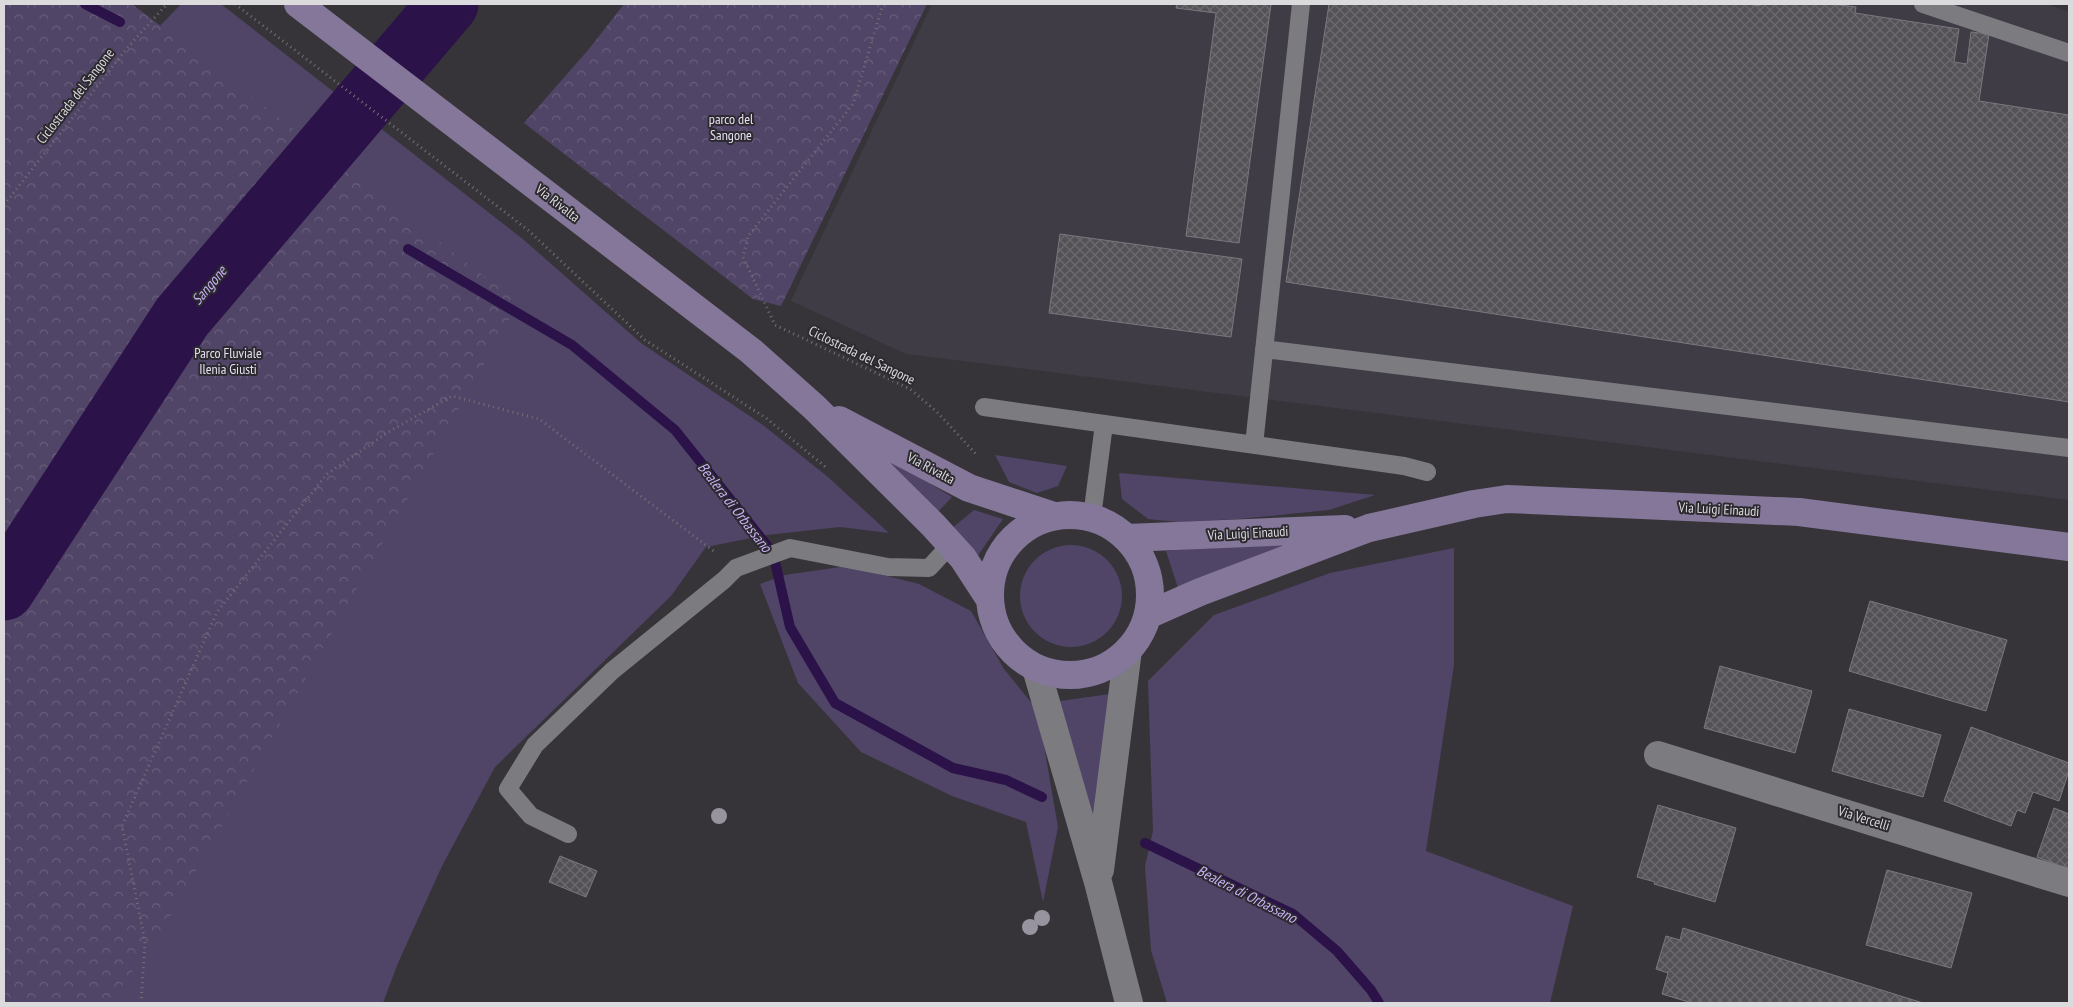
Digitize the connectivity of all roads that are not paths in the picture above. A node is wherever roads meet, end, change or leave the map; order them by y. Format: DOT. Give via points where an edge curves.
graph roads {
  1 [pos="298,4"];
  2 [pos="1301,4"];
  3 [pos="1923,4"];
  4 [pos="2069,54"];
  5 [pos="1264,349"];
  6 [pos="984,406"];
  7 [pos="814,407"];
  8 [pos="1104,424"];
  9 [pos="1254,445"];
  10 [pos="2069,448"];
  11 [pos="1427,472"];
  12 [pos="1054,516"];
  13 [pos="1092,517"];
  14 [pos="1370,528"];
  15 [pos="1127,538"];
  16 [pos="951,544"];
  17 [pos="2069,547"];
  18 [pos="989,598"];
  19 [pos="1148,615"];
  20 [pos="1128,650"];
  21 [pos="1036,668"];
  22 [pos="1658,754"];
  23 [pos="568,834"];
  24 [pos="1098,882"];
  25 [pos="2069,883"];
  26 [pos="1128,1003"];
  1 -- 7 [label="main road, Via Rivalta" via="751,351"];
  2 -- 5 [label="lane"];
  3 -- 4 [label="lane"];
  5 -- 9 [label="lane"];
  5 -- 10 [label="lane"];
  6 -- 8 [label="lane"];
  7 -- 12 [label="main road, Via Rivalta" via="969,488"];
  7 -- 16 [label="main road, Via Rivalta"];
  8 -- 9 [label="lane"];
  8 -- 13 [label="lane"];
  9 -- 11 [label="lane"];
  12 -- 13 [label="main road, Via Rivalta"];
  12 -- 18 [label="main road, Via Rivalta" via="1028,526 1007,545 993,570"];
  13 -- 15 [label="main road, Via Rivalta" via="1111,525"];
  14 -- 15 [label="main road, Via Luigi Einaudi"];
  14 -- 17 [label="main road, Via Luigi Einaudi" via="1507,499 1799,512"];
  14 -- 19 [label="main road, Via Luigi Einaudi"];
  15 -- 19 [label="main road, Via Rivalta" via="1148,574"];
  16 -- 18 [label="main road, Via Rivalta"];
  16 -- 23 [label="lane" via="929,568 888,567 790,548 736,568 612,671 535,745 508,789 531,816"];
  18 -- 21 [label="main road, Via Rivalta" via="995,627 1012,652"];
  19 -- 20 [label="main road, Via Rivalta"];
  20 -- 21 [label="main road, Via Rivalta" via="1101,669 1068,676"];
  20 -- 24 [label="street"];
  21 -- 24 [label="street"];
  22 -- 25 [label="street, Via Vercelli"];
  24 -- 26 [label="street"];
}
